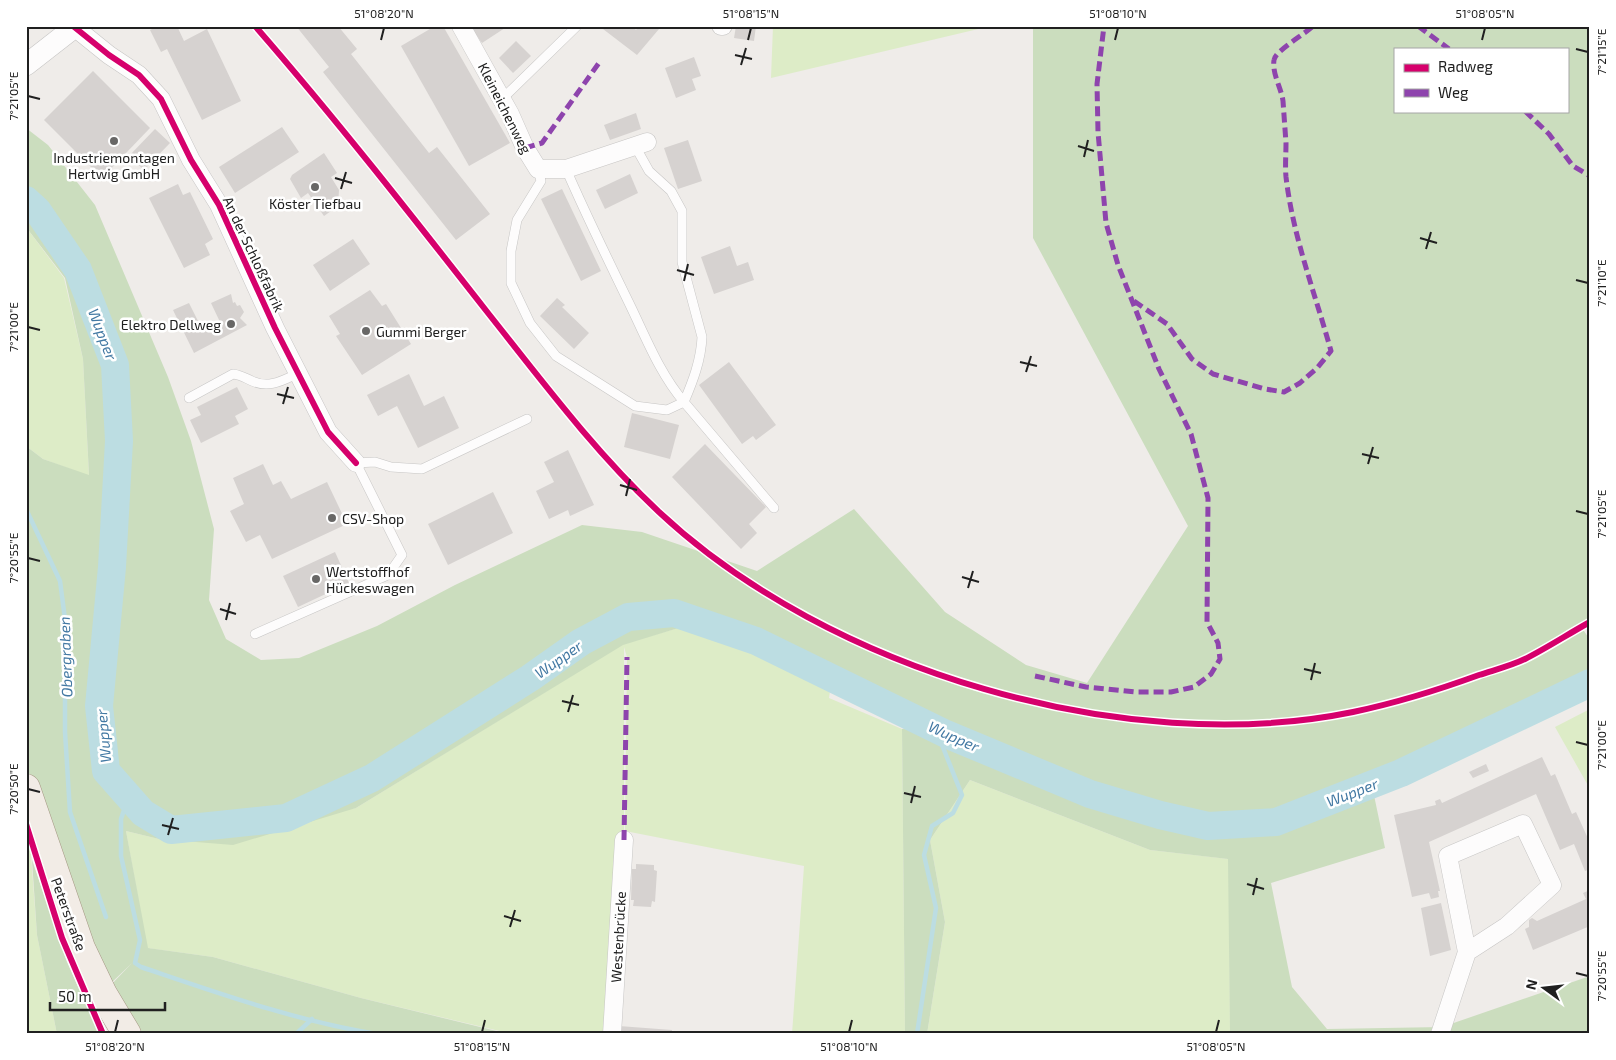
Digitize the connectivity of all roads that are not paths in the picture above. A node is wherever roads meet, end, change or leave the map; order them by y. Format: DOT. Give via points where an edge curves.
graph roads {
  1 [pos="461,26"];
  2 [pos="577,26"];
  3 [pos="74,27"];
  4 [pos="26,65"];
  5 [pos="502,99"];
  6 [pos="641,144"];
  7 [pos="538,169"];
  8 [pos="566,169"];
  9 [pos="299,372"];
  10 [pos="190,398"];
  11 [pos="684,402"];
  12 [pos="528,419"];
  13 [pos="356,463"];
  14 [pos="774,508"];
  15 [pos="255,634"];
  16 [pos="26,788"];
  17 [pos="624,840"];
  18 [pos="1467,952"];
  19 [pos="127,1034"];
  20 [pos="612,1034"];
  21 [pos="1440,1034"];
  1 -- 5 [label="street, Kleineichenweg"];
  2 -- 5 [label="lane"];
  3 -- 4 [label="street"];
  3 -- 9 [label="street, An der Schloßfabrik" via="140,75 161,99 191,160 219,205 275,328"];
  5 -- 7 [label="street, Kleineichenweg"];
  6 -- 8 [label="street, Kleineichenweg"];
  6 -- 11 [label="lane" via="649,171 671,190 682,211 682,262 702,337 696,373"];
  7 -- 8 [label="street, Kleineichenweg"];
  7 -- 11 [label="lane" via="541,181 517,220 510,251 511,283 530,323 556,356 635,406 667,410"];
  8 -- 11 [label="lane" via="590,226 652,352"];
  9 -- 10 [label="lane" via="269,385 233,374"];
  9 -- 13 [label="street, An der Schloßfabrik" via="328,432"];
  11 -- 14 [label="lane"];
  12 -- 13 [label="lane" via="422,469 374,462"];
  13 -- 15 [label="lane" via="402,555 388,575"];
  16 -- 19 [label="main road, Peterstraße" via="81,948"];
  17 -- 20 [label="street, Westenbrücke"];
  18 -- 18 [label="street" via="1507,926 1552,885 1523,824 1448,856"];
  18 -- 21 [label="street"];
}
